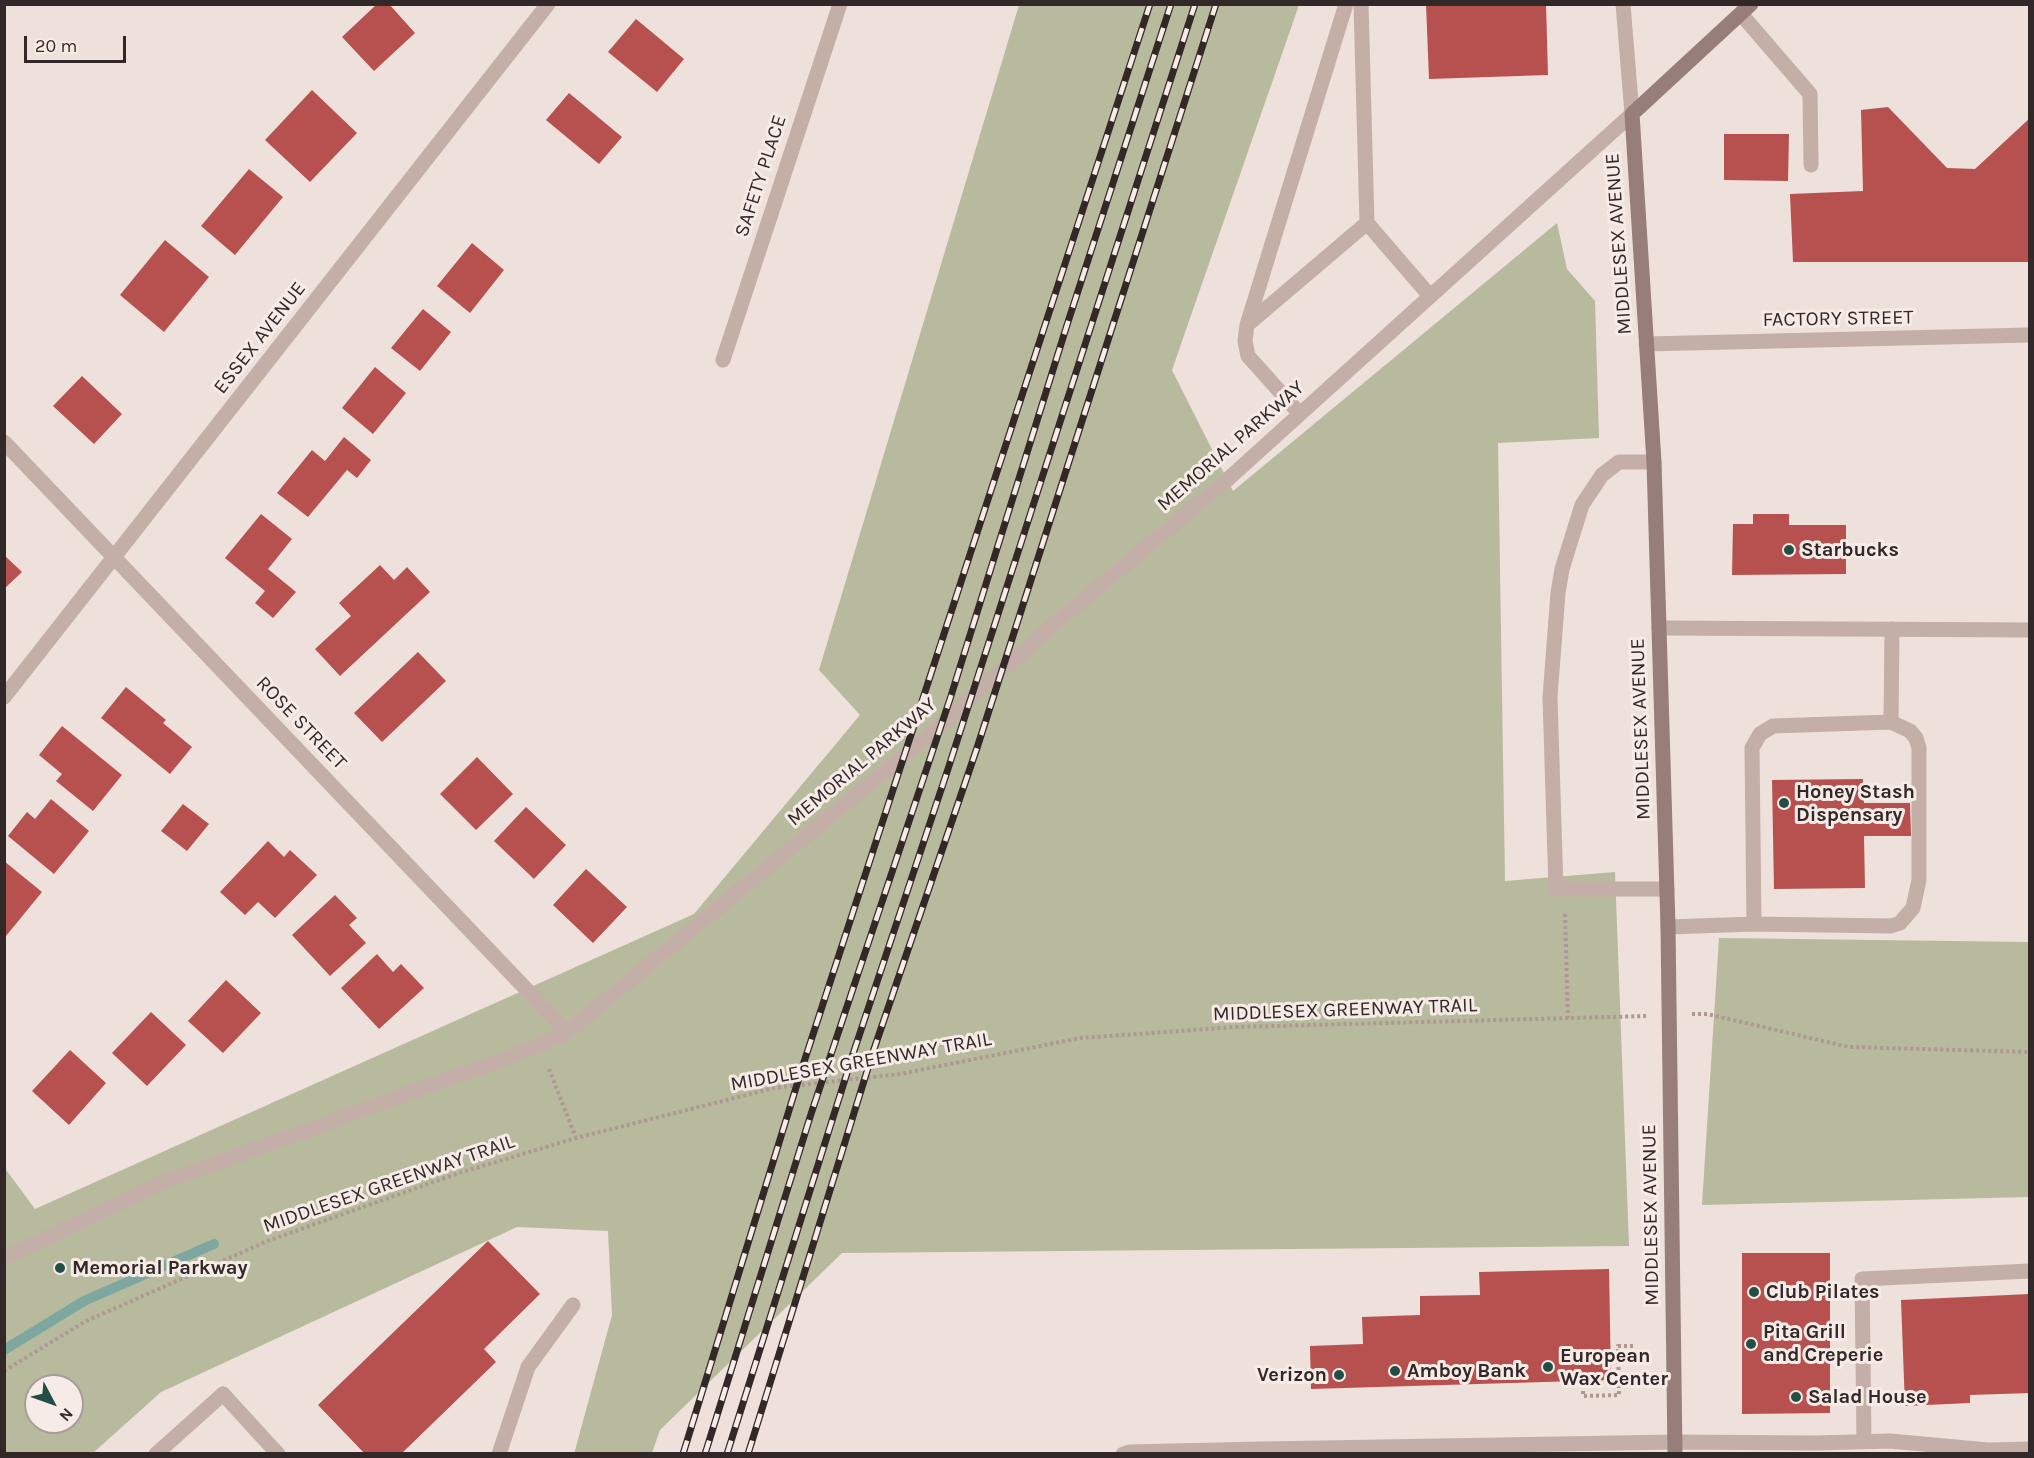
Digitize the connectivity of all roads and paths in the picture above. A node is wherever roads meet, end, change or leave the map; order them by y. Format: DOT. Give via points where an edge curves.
graph roads {
  1 [pos="548,4"];
  2 [pos="840,4"];
  3 [pos="1346,4"];
  4 [pos="1361,4"];
  5 [pos="1623,4"];
  6 [pos="1746,9"];
  7 [pos="1632,114"];
  8 [pos="1811,165"];
  9 [pos="1367,223"];
  10 [pos="1430,296"];
  11 [pos="1247,326"];
  12 [pos="2030,335"];
  13 [pos="1647,344"];
  14 [pos="723,360"];
  15 [pos="1300,414"];
  16 [pos="4,442"];
  17 [pos="1654,462"];
  18 [pos="115,557"];
  19 [pos="1659,628"];
  20 [pos="1892,629"];
  21 [pos="2030,630"];
  22 [pos="4,697"];
  23 [pos="1891,722"];
  24 [pos="1564,889"];
  25 [pos="1667,889"];
  26 [pos="1754,924"];
  27 [pos="1668,927"];
  28 [pos="1707,1014"];
  29 [pos="1629,1017"];
  30 [pos="1568,1018"];
  31 [pos="567,1032"];
  32 [pos="2030,1052"];
  33 [pos="554,1083"];
  34 [pos="576,1138"];
  35 [pos="4,1258"];
  36 [pos="2030,1271"];
  37 [pos="573,1305"];
  38 [pos="1635,1346"];
  39 [pos="4,1371"];
  40 [pos="1583,1391"];
  41 [pos="1864,1442"];
  42 [pos="1675,1448"];
  43 [pos="2030,1449"];
  44 [pos="1234,1451"];
  45 [pos="156,1454"];
  46 [pos="278,1454"];
  47 [pos="499,1454"];
  48 [pos="1123,1454"];
  1 -- 18 [label="street, ESSEX AVENUE"];
  2 -- 14 [label="street, SAFETY PLACE"];
  3 -- 11 [label="street"];
  4 -- 9 [label="street"];
  5 -- 7 [label="street, MIDDLESEX AVENUE"];
  6 -- 7 [label="main road"];
  6 -- 8 [label="street" via="1810,94"];
  7 -- 10 [label="street, MEMORIAL PARKWAY"];
  7 -- 13 [label="main road, MIDDLESEX AVENUE"];
  9 -- 10 [label="street"];
  9 -- 11 [label="street"];
  10 -- 15 [label="street, MEMORIAL PARKWAY"];
  11 -- 15 [label="street" via="1248,356"];
  12 -- 13 [label="street, FACTORY STREET"];
  13 -- 17 [label="main road, MIDDLESEX AVENUE"];
  15 -- 31 [label="street, MEMORIAL PARKWAY" via="928,736"];
  16 -- 18 [label="street, ROSE STREET"];
  17 -- 19 [label="main road, MIDDLESEX AVENUE"];
  17 -- 24 [label="street" via="1619,462 1602,475 1582,505 1562,569 1550,697 1556,890"];
  18 -- 22 [label="street, ESSEX AVENUE"];
  18 -- 31 [label="street, ROSE STREET"];
  19 -- 20 [label="street"];
  19 -- 25 [label="main road, MIDDLESEX AVENUE"];
  20 -- 21 [label="street"];
  20 -- 23 [label="street"];
  23 -- 26 [label="street" via="1773,726 1760,734 1752,748"];
  23 -- 26 [label="street" via="1910,731 1919,748 1919,880 1913,908 1900,923 1891,926"];
  24 -- 25 [label="street"];
  24 -- 30 [label="path"];
  25 -- 27 [label="main road, MIDDLESEX AVENUE"];
  26 -- 27 [label="street"];
  27 -- 42 [label="main road, MIDDLESEX AVENUE"];
  28 -- 32 [label="path" via="1849,1047"];
  29 -- 30 [label="path, MIDDLESEX GREENWAY TRAIL"];
  30 -- 34 [label="path, MIDDLESEX GREENWAY TRAIL" via="1236,1027 1080,1038 900,1074 774,1088"];
  31 -- 35 [label="street, MEMORIAL PARKWAY" via="540,1046 159,1184"];
  33 -- 34 [label="path"];
  34 -- 39 [label="path, MIDDLESEX GREENWAY TRAIL" via="459,1173 270,1240 86,1321"];
  36 -- 41 [label="street" via="1862,1279"];
  37 -- 47 [label="street" via="528,1367"];
  38 -- 40 [label="path" via="1618,1346 1619,1395 1583,1396"];
  41 -- 42 [label="street"];
  41 -- 43 [label="street"];
  42 -- 44 [label="street"];
  44 -- 48 [label="street"];
  45 -- 46 [label="street" via="223,1394"];
}
